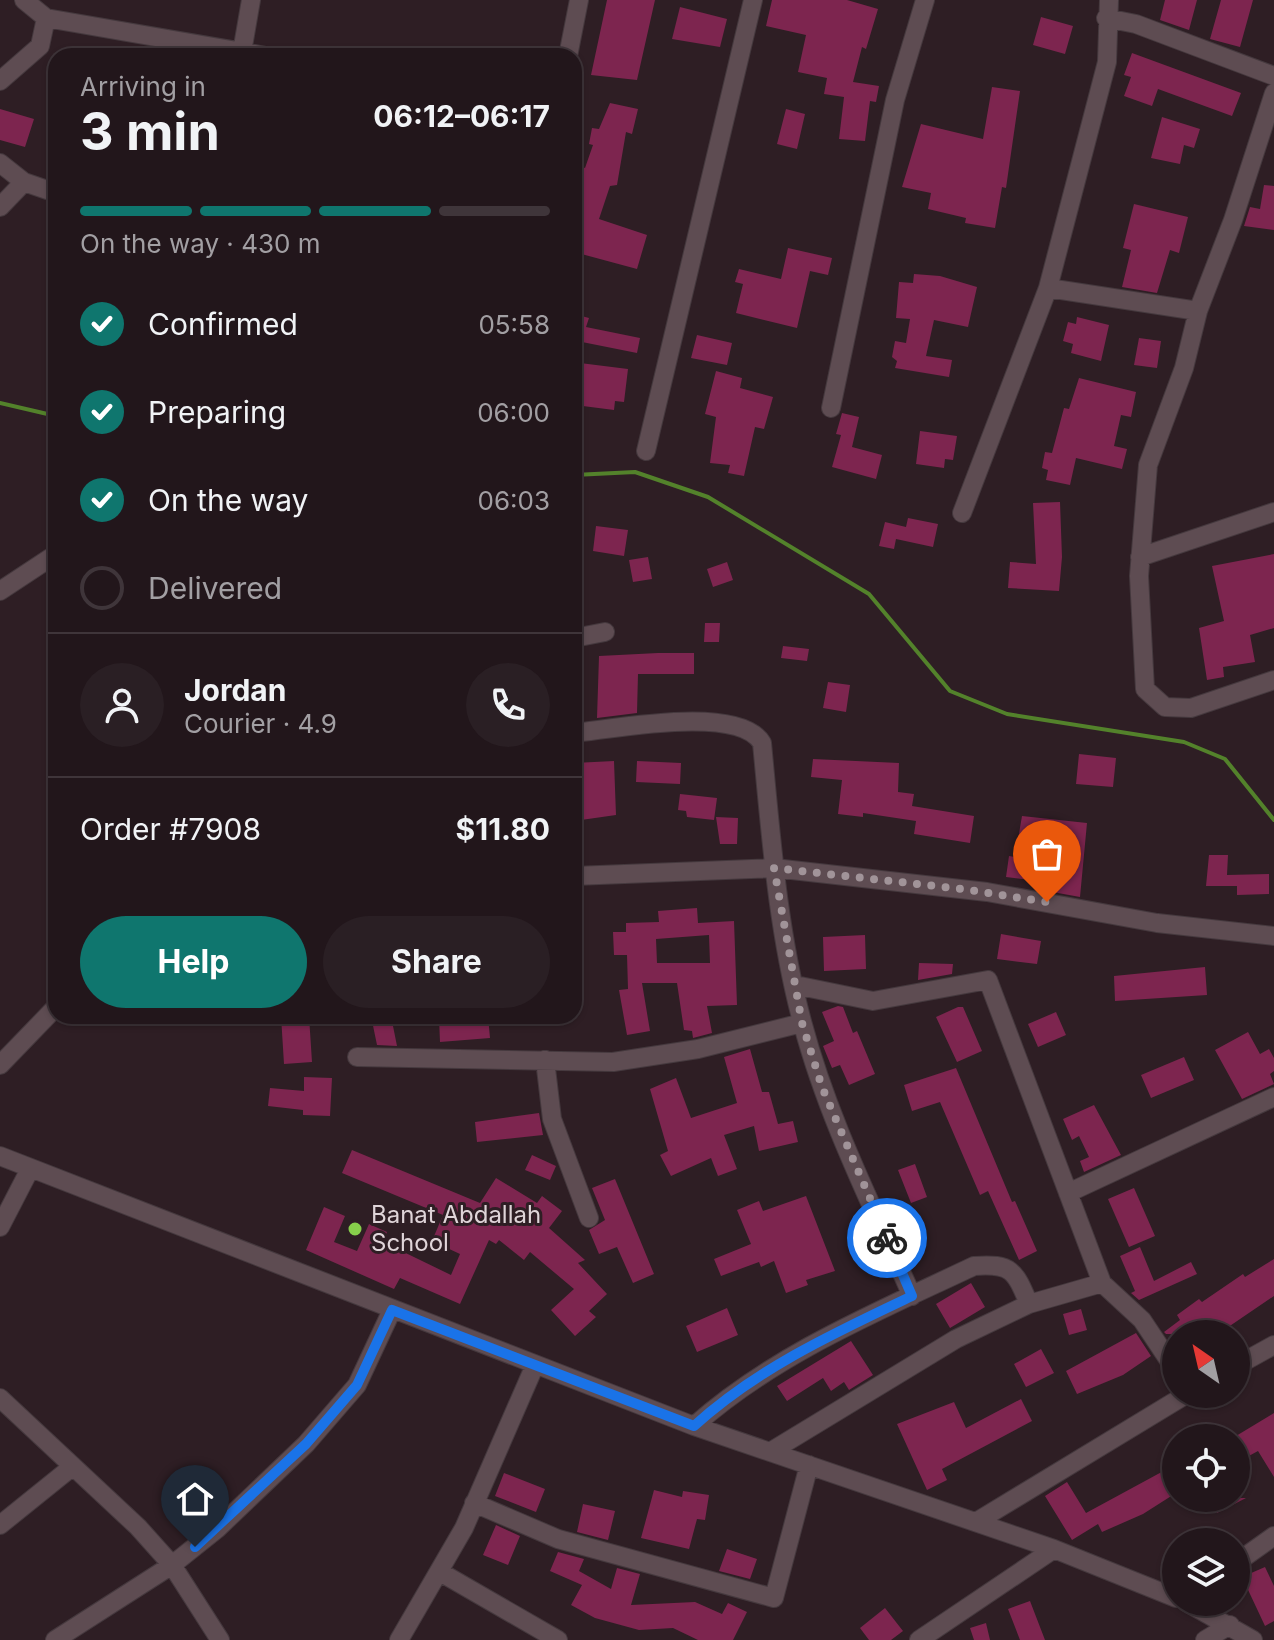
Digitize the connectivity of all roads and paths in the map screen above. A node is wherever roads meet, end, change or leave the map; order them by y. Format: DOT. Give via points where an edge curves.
graph roads {
  1 [pos="24,0"];
  2 [pos="251,0"];
  3 [pos="579,0"];
  4 [pos="753,0"];
  5 [pos="925,0"];
  6 [pos="1107,9"];
  7 [pos="46,18"];
  8 [pos="219,48"];
  9 [pos="243,48"];
  10 [pos="570,48"];
  11 [pos="1274,76"];
  12 [pos="0,81"];
  13 [pos="1274,93"];
  14 [pos="0,163"];
  15 [pos="24,182"];
  16 [pos="48,190"];
  17 [pos="0,207"];
  18 [pos="1048,288"];
  19 [pos="1198,311"];
  20 [pos="831,408"];
  21 [pos="646,451"];
  22 [pos="1274,512"];
  23 [pos="962,513"];
  24 [pos="1140,557"];
  25 [pos="48,563"];
  26 [pos="0,591"];
  27 [pos="605,632"];
  28 [pos="582,636"];
  29 [pos="1274,680"];
  30 [pos="582,732"];
  31 [pos="774,868"];
  32 [pos="582,876"];
  33 [pos="1274,936"];
  34 [pos="795,985"];
  35 [pos="48,1015"];
  36 [pos="802,1023"];
  37 [pos="357,1057"];
  38 [pos="545,1060"];
  39 [pos="0,1065"];
  40 [pos="1274,1097"];
  41 [pos="0,1156"];
  42 [pos="30,1169"];
  43 [pos="1068,1193"];
  44 [pos="589,1218"];
  45 [pos="0,1227"];
  46 [pos="1102,1283"];
  47 [pos="912,1296"];
  48 [pos="1029,1304"];
  49 [pos="392,1310"];
  50 [pos="1274,1345"];
  51 [pos="1162,1350"];
  52 [pos="1250,1358"];
  53 [pos="535,1365"];
  54 [pos="0,1398"];
  55 [pos="1164,1408"];
  56 [pos="694,1426"];
  57 [pos="770,1452"];
  58 [pos="809,1465"];
  59 [pos="72,1467"];
  60 [pos="474,1503"];
  61 [pos="976,1522"];
  62 [pos="0,1525"];
  63 [pos="1274,1536"];
  64 [pos="1054,1549"];
  65 [pos="1250,1553"];
  66 [pos="172,1565"];
  67 [pos="440,1572"];
  68 [pos="1162,1592"];
  69 [pos="1213,1616"];
  70 [pos="1230,1625"];
  71 [pos="55,1640"];
  72 [pos="220,1640"];
  73 [pos="399,1640"];
  74 [pos="558,1640"];
  75 [pos="919,1640"];
  76 [pos="1205,1640"];
  77 [pos="1253,1640"];
  1 -- 7 [label="street"];
  2 -- 9 [label="street"];
  3 -- 10 [label="street"];
  4 -- 21 [label="street"];
  5 -- 20 [label="street" via="895,100"];
  6 -- 11 [label="street"];
  6 -- 18 [label="street" via="1107,62"];
  7 -- 8 [label="street"];
  7 -- 12 [label="street" via="40,46"];
  13 -- 19 [label="street"];
  14 -- 15 [label="street"];
  15 -- 16 [label="street"];
  15 -- 17 [label="street"];
  18 -- 19 [label="street"];
  18 -- 23 [label="street"];
  19 -- 24 [label="street" via="1184,368 1148,465"];
  22 -- 24 [label="street"];
  24 -- 29 [label="street" via="1145,689 1165,707 1191,708"];
  25 -- 26 [label="street"];
  27 -- 28 [label="street"];
  30 -- 31 [label="street" via="679,722 735,725 758,735"];
  31 -- 32 [label="street"];
  31 -- 33 [label="street" via="987,892 1157,923"];
  31 -- 34 [label="street"];
  34 -- 36 [label="street"];
  34 -- 43 [label="street" via="873,1001 988,980"];
  35 -- 39 [label="street"];
  36 -- 38 [label="street" via="698,1049 613,1062"];
  36 -- 47 [label="street" via="822,1087"];
  37 -- 38 [label="street"];
  38 -- 44 [label="street" via="552,1119"];
  40 -- 43 [label="street"];
  41 -- 42 [label="street"];
  42 -- 45 [label="street"];
  42 -- 49 [label="street"];
  43 -- 46 [label="street"];
  46 -- 48 [label="street"];
  46 -- 51 [label="street" via="1142,1320"];
  47 -- 48 [label="street" via="974,1266 997,1264 1017,1277"];
  47 -- 56 [label="street" via="760,1373"];
  48 -- 57 [label="street" via="956,1339"];
  49 -- 53 [label="street"];
  49 -- 66 [label="street" via="357,1385 306,1444"];
  50 -- 52 [label="street"];
  53 -- 56 [label="street"];
  53 -- 60 [label="street"];
  54 -- 59 [label="street"];
  55 -- 61 [label="street"];
  56 -- 57 [label="street"];
  57 -- 58 [label="street"];
  58 -- 60 [label="street" via="774,1598 558,1539"];
  58 -- 61 [label="street"];
  59 -- 62 [label="street"];
  59 -- 66 [label="street"];
  60 -- 67 [label="street"];
  61 -- 64 [label="street"];
  63 -- 65 [label="street"];
  64 -- 68 [label="street"];
  64 -- 75 [label="street"];
  66 -- 71 [label="street"];
  66 -- 72 [label="street"];
  67 -- 73 [label="street"];
  67 -- 74 [label="street"];
  69 -- 70 [label="street"];
  70 -- 76 [label="street"];
  70 -- 77 [label="street"];
}
